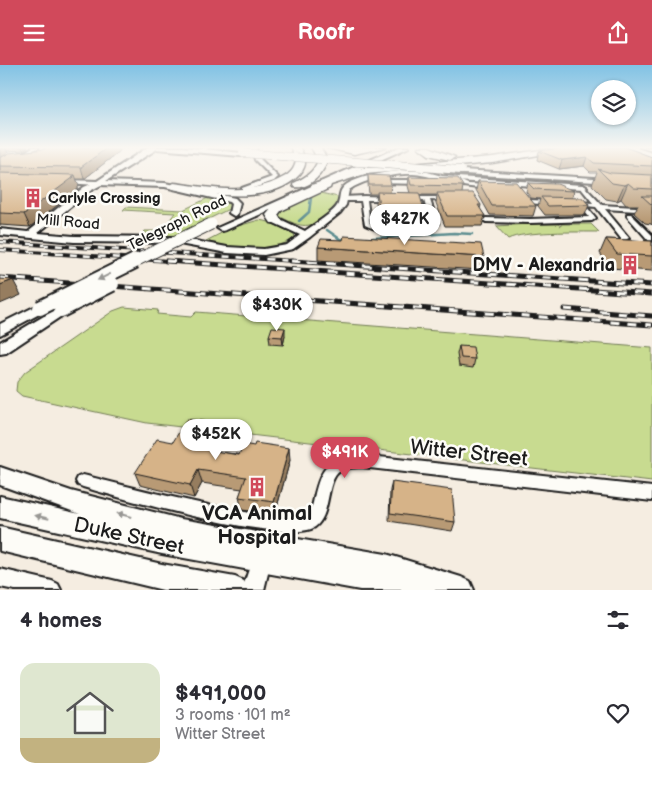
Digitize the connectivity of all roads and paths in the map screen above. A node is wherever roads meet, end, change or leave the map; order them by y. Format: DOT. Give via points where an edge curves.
graph roads {
  1 [pos="115,172"];
  2 [pos="118,172"];
  3 [pos="270,172"];
  4 [pos="296,172"];
  5 [pos="318,172"];
  6 [pos="335,172"];
  7 [pos="350,172"];
  8 [pos="367,172"];
  9 [pos="373,172"];
  10 [pos="415,172"];
  11 [pos="421,172"];
  12 [pos="458,172"];
  13 [pos="482,172"];
  14 [pos="383,176"];
  15 [pos="440,177"];
  16 [pos="574,178"];
  17 [pos="619,180"];
  18 [pos="61,182"];
  19 [pos="374,182"];
  20 [pos="98,183"];
  21 [pos="146,184"];
  22 [pos="174,186"];
  23 [pos="466,186"];
  24 [pos="315,187"];
  25 [pos="583,187"];
  26 [pos="244,189"];
  27 [pos="568,192"];
  28 [pos="289,193"];
  29 [pos="523,195"];
  30 [pos="472,196"];
  31 [pos="343,197"];
  32 [pos="361,198"];
  33 [pos="426,198"];
  34 [pos="454,199"];
  35 [pos="559,203"];
  36 [pos="573,204"];
  37 [pos="599,206"];
  38 [pos="585,208"];
  39 [pos="652,210"];
  40 [pos="536,211"];
  41 [pos="234,213"];
  42 [pos="482,213"];
  43 [pos="629,215"];
  44 [pos="275,221"];
  45 [pos="221,226"];
  46 [pos="0,231"];
  47 [pos="38,233"];
  48 [pos="307,235"];
  49 [pos="625,237"];
  50 [pos="652,239"];
  51 [pos="40,308"];
  52 [pos="61,310"];
  53 [pos="0,324"];
  54 [pos="0,330"];
  55 [pos="0,340"];
  56 [pos="0,349"];
  57 [pos="0,475"];
  58 [pos="83,481"];
  59 [pos="652,494"];
  60 [pos="0,507"];
  61 [pos="0,539"];
  62 [pos="261,561"];
  63 [pos="0,577"];
  64 [pos="52,590"];
  65 [pos="235,590"];
  66 [pos="253,590"];
  67 [pos="437,590"];
  68 [pos="461,590"];
  1 -- 20 [label="main road"];
  2 -- 21 [label="main road" via="118,178"];
  3 -- 26 [label="street" via="275,177 272,181"];
  4 -- 22 [label="highway" via="284,182 265,189 235,193"];
  5 -- 28 [label="highway"];
  6 -- 28 [label="main road, Telegraph Road"];
  7 -- 24 [label="main road, Telegraph Road"];
  8 -- 24 [label="highway"];
  9 -- 44 [label="highway" via="339,181 277,209 272,215"];
  10 -- 14 [label="street, Mill Road"];
  11 -- 15 [label="street, Mill Road"];
  12 -- 16 [label="main road, bridge"];
  13 -- 16 [label="main road, bridge"];
  14 -- 15 [label="street, Mill Road"];
  14 -- 31 [label="street, Mill Road" via="354,182 347,186"];
  15 -- 25 [label="street, Mill Road"];
  16 -- 17 [label="main road"];
  16 -- 25 [label="street"];
  18 -- 20 [label="street"];
  19 -- 23 [label="street" via="458,183"];
  20 -- 21 [label="main road"];
  20 -- 47 [label="street"];
  20 -- 47 [label="street" via="92,194"];
  21 -- 22 [label="main road"];
  22 -- 41 [label="main road" via="232,200 237,206"];
  23 -- 27 [label="street"];
  23 -- 30 [label="street"];
  24 -- 28 [label="main road, Telegraph Road"];
  25 -- 37 [label="street"];
  28 -- 41 [label="main road, Telegraph Road"];
  28 -- 44 [label="main road" via="270,211 269,216"];
  28 -- 45 [label="main road, Telegraph Road"];
  29 -- 40 [label="street"];
  31 -- 32 [label="street"];
  31 -- 48 [label="street, Mill Road" via="337,211"];
  32 -- 33 [label="street"];
  32 -- 33 [label="street" via="368,226 400,228 434,224"];
  33 -- 34 [label="street"];
  35 -- 40 [label="street"];
  36 -- 37 [label="street"];
  37 -- 39 [label="street"];
  37 -- 49 [label="street"];
  38 -- 40 [label="street" via="592,219"];
  40 -- 42 [label="street" via="488,223"];
  41 -- 45 [label="main road, Telegraph Road"];
  43 -- 50 [label="street"];
  44 -- 45 [label="main road" via="256,217"];
  44 -- 48 [label="street"];
  45 -- 51 [label="main road, Telegraph Road, one-way, bridge"];
  45 -- 52 [label="main road, Telegraph Road, bridge"];
  46 -- 47 [label="street, Mill Road"];
  47 -- 48 [label="street, Mill Road" via="103,240 182,240 227,250 264,252 290,247"];
  51 -- 53 [label="main road"];
  51 -- 54 [label="main road"];
  52 -- 55 [label="main road"];
  52 -- 56 [label="main road"];
  68 -- 57 [label="main road, one-way" via="386,567 181,530 71,501"];
  58 -- 59 [label="street, Witter Street" via="194,509 290,526 308,523 316,515 328,476 336,467 361,461"];
  62 -- 60 [label="main road, Duke Street, one-way"];
  61 -- 65 [label="main road, Duke Street" via="162,577"];
  62 -- 66 [label="street"];
  62 -- 67 [label="main road, Duke Street"];
  63 -- 64 [label="street"];
}
